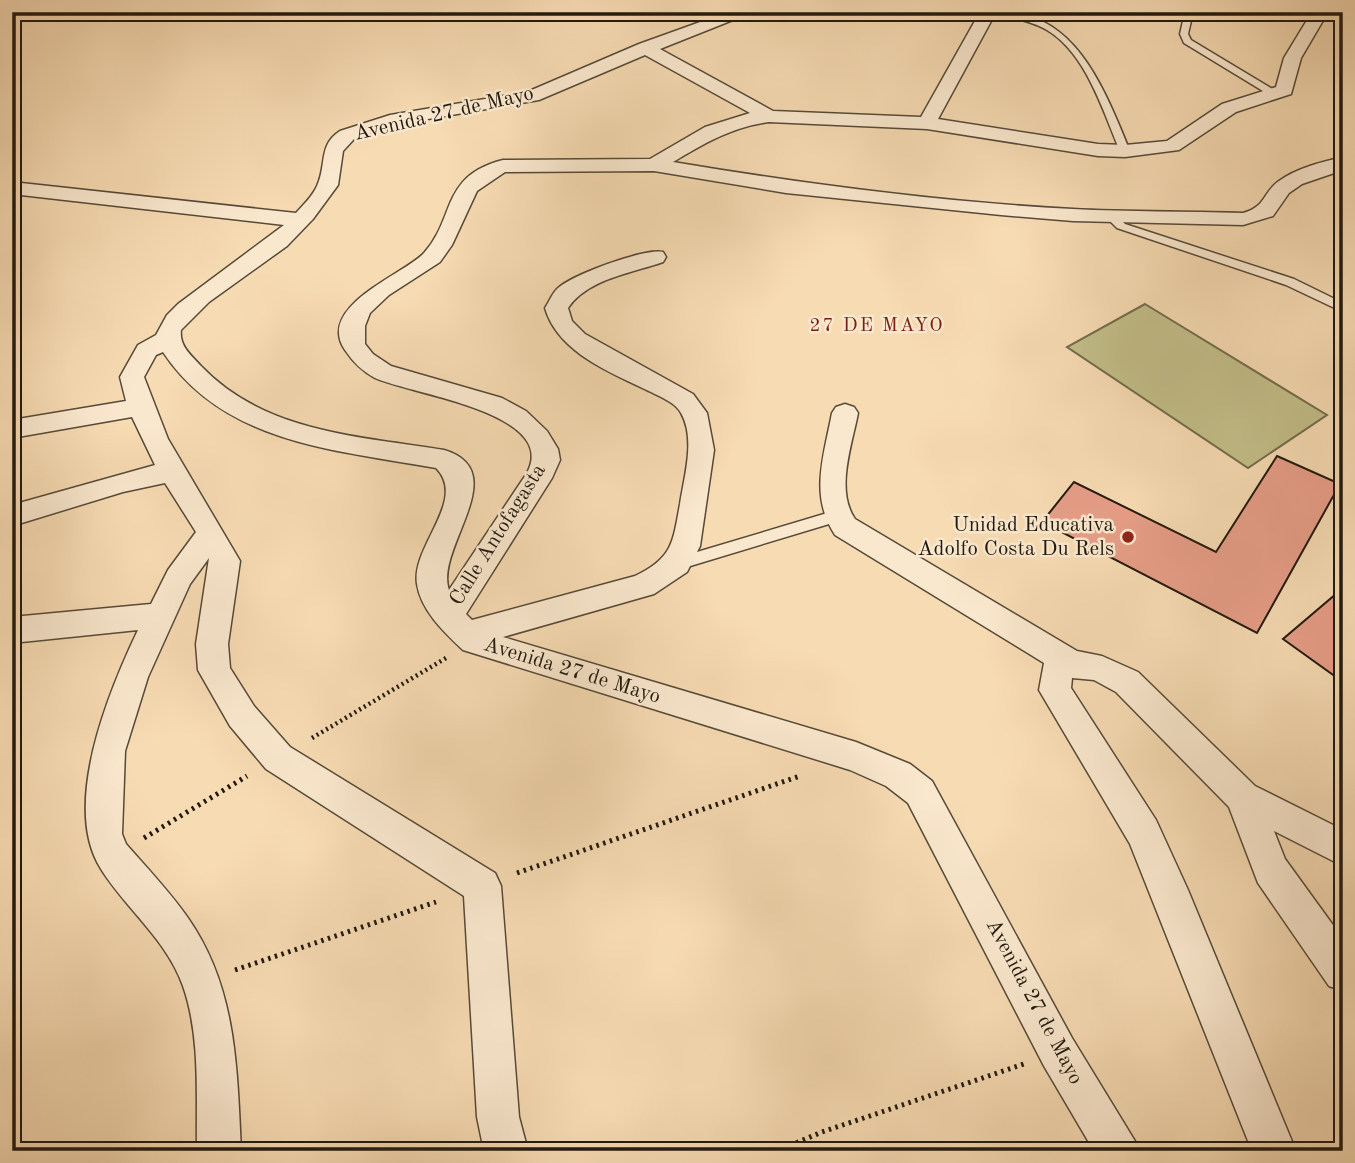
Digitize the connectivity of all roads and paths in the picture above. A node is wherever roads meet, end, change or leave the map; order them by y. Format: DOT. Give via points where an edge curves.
graph roads {
  1 [pos="745,12"];
  2 [pos="988,12"];
  3 [pos="1005,12"];
  4 [pos="1189,12"];
  5 [pos="1321,12"];
  6 [pos="645,48"];
  7 [pos="1276,95"];
  8 [pos="769,116"];
  9 [pos="927,123"];
  10 [pos="1125,151"];
  11 [pos="1343,163"];
  12 [pos="654,165"];
  13 [pos="12,188"];
  14 [pos="1111,216"];
  15 [pos="300,220"];
  16 [pos="655,257"];
  17 [pos="1343,308"];
  18 [pos="168,340"];
  19 [pos="139,407"];
  20 [pos="845,413"];
  21 [pos="12,429"];
  22 [pos="170,472"];
  23 [pos="12,516"];
  24 [pos="834,517"];
  25 [pos="211,533"];
  26 [pos="677,564"];
  27 [pos="160,616"];
  28 [pos="457,625"];
  29 [pos="12,630"];
  30 [pos="1070,663"];
  31 [pos="856,757"];
  32 [pos="1243,797"];
  33 [pos="1343,849"];
  34 [pos="482,886"];
  35 [pos="1343,972"];
  36 [pos="202,982"];
  37 [pos="1058,1052"];
  38 [pos="219,1151"];
  39 [pos="506,1151"];
  40 [pos="777,1151"];
  41 [pos="1119,1151"];
  42 [pos="1274,1151"];
  1 -- 6 [label="street, Avenida 27 de Mayo"];
  2 -- 9 [label="street"];
  3 -- 10 [label="lane" via="1043,25 1068,44 1100,93"];
  4 -- 7 [label="lane" via="1187,41"];
  5 -- 7 [label="street" via="1293,56 1285,90"];
  6 -- 8 [label="street"];
  6 -- 15 [label="street, Avenida 27 de Mayo" via="511,102 408,118 348,135 336,142 331,152 328,186"];
  7 -- 10 [label="street" via="1229,108 1172,146"];
  8 -- 9 [label="street"];
  8 -- 12 [label="street" via="740,120 712,131"];
  9 -- 10 [label="street" via="1075,148"];
  11 -- 14 [label="street, Calle Antofagasta" via="1290,182 1275,206 1261,215 1243,219"];
  12 -- 14 [label="street, Calle Antofagasta" via="786,187"];
  12 -- 28 [label="street, Calle Antofagasta" via="503,166 485,171 461,200 438,250 377,292 363,305 352,328 356,349 384,374 495,405 526,423 543,442 547,458 538,478"];
  13 -- 15 [label="street"];
  14 -- 17 [label="lane" via="1121,226 1290,282"];
  15 -- 18 [label="street, Avenida 27 de Mayo" via="189,306 169,329"];
  16 -- 26 [label="street" via="566,292 556,308 556,318 572,336 613,363 685,400 696,416 701,438 693,505 685,551"];
  18 -- 19 [label="street" via="147,350 135,365 132,377"];
  18 -- 28 [label="street" via="200,380 232,407 307,434 444,460 455,467 462,484 459,501 436,555 432,583"];
  19 -- 21 [label="street"];
  19 -- 22 [label="street"];
  20 -- 24 [label="street" via="832,495"];
  22 -- 23 [label="street"];
  22 -- 25 [label="street"];
  24 -- 26 [label="lane"];
  24 -- 30 [label="street"];
  25 -- 27 [label="street" via="178,578"];
  25 -- 34 [label="street" via="225,561 212,644 215,670 242,716 278,758"];
  26 -- 28 [label="street" via="667,575 643,586"];
  27 -- 29 [label="street"];
  27 -- 36 [label="street" via="132,677 108,751 104,834 113,856 175,932"];
  28 -- 31 [label="street, Avenida 27 de Mayo" via="474,641"];
  30 -- 32 [label="street" via="1109,670 1127,682"];
  30 -- 42 [label="street" via="1057,668 1055,690 1143,832"];
  31 -- 34 [label="path"];
  31 -- 37 [label="street, Avenida 27 de Mayo" via="898,775 919,792"];
  32 -- 33 [label="street"];
  32 -- 35 [label="street" via="1270,870"];
  34 -- 36 [label="path"];
  34 -- 39 [label="street" via="498,1116"];
  36 -- 38 [label="street" via="215,1047"];
  37 -- 40 [label="path"];
  37 -- 41 [label="street, Avenida 27 de Mayo"];
}
